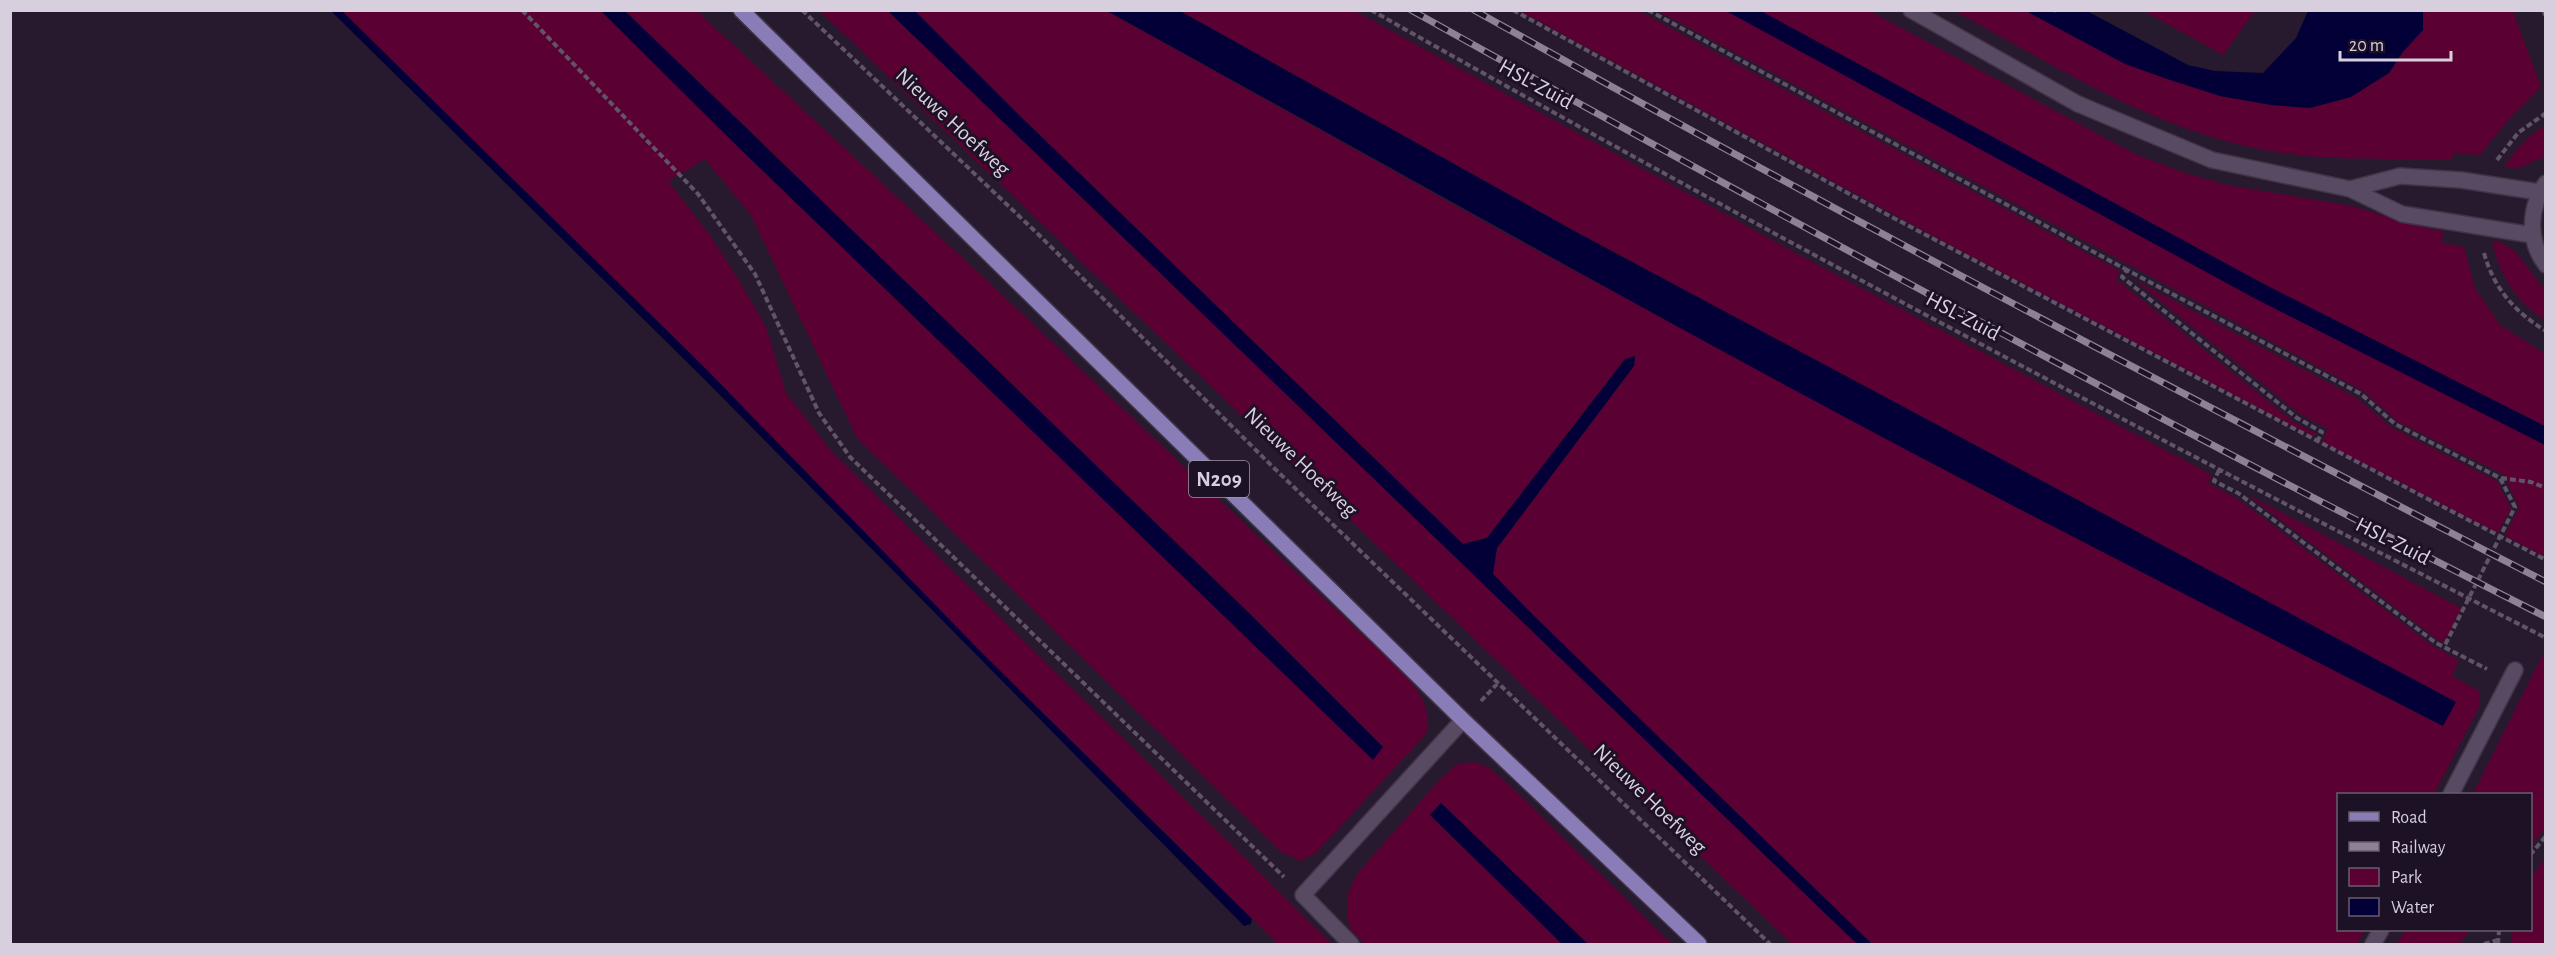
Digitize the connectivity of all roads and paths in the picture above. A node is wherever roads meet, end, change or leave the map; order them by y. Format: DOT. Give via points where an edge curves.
graph roads {
  1 [pos="522,10"];
  2 [pos="741,10"];
  3 [pos="802,10"];
  4 [pos="1371,10"];
  5 [pos="1513,10"];
  6 [pos="1648,10"];
  7 [pos="1911,10"];
  8 [pos="2543,10"];
  9 [pos="2546,17"];
  10 [pos="2542,188"];
  11 [pos="2350,189"];
  12 [pos="2532,235"];
  13 [pos="2546,265"];
  14 [pos="2127,270"];
  15 [pos="2317,442"];
  16 [pos="2219,470"];
  17 [pos="2500,478"];
  18 [pos="2546,488"];
  19 [pos="2546,560"];
  20 [pos="2546,638"];
  21 [pos="2445,647"];
  22 [pos="2512,675"];
  23 [pos="1463,720"];
  24 [pos="2452,793"];
  25 [pos="2546,836"];
  26 [pos="2532,853"];
  27 [pos="1303,895"];
  28 [pos="2380,931"];
  29 [pos="2498,942"];
  30 [pos="1351,945"];
  31 [pos="1699,945"];
  32 [pos="1770,945"];
  33 [pos="2373,945"];
  34 [pos="2484,945"];
  1 -- 27 [label="path" via="698,194 755,274 819,412 850,457"];
  2 -- 23 [label="main road, N209"];
  3 -- 32 [label="path, Nieuwe Hoefweg"];
  4 -- 16 [label="path, HSL-Zuid" via="1767,230"];
  5 -- 15 [label="path" via="1878,210"];
  6 -- 14 [label="path"];
  7 -- 11 [label="street" via="2078,104 2211,160"];
  8 -- 9 [label="path"];
  10 -- 11 [label="street" via="2400,177"];
  10 -- 12 [label="street" via="2532,220"];
  11 -- 12 [label="street" via="2402,214"];
  12 -- 13 [label="street"];
  14 -- 15 [label="path" via="2122,277 2297,418 2322,432"];
  14 -- 17 [label="path" via="2361,394 2395,424"];
  15 -- 19 [label="path, bridge"];
  16 -- 20 [label="path, HSL-Zuid, bridge"];
  16 -- 21 [label="path" via="2214,480 2238,493"];
  17 -- 18 [label="path"];
  17 -- 21 [label="path" via="2515,507"];
  21 -- 22 [label="path"];
  22 -- 24 [label="street"];
  23 -- 27 [label="street"];
  23 -- 31 [label="main road, N209"];
  25 -- 26 [label="path"];
  27 -- 30 [label="street"];
  28 -- 33 [label="street"];
  29 -- 34 [label="path"];
}
